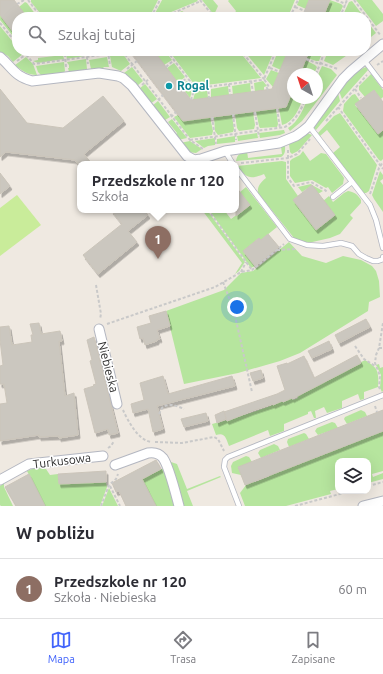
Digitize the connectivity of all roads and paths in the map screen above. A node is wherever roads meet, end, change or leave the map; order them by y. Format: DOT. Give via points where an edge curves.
graph roads {
  1 [pos="24,0"];
  2 [pos="28,0"];
  3 [pos="160,0"];
  4 [pos="298,0"];
  5 [pos="336,0"];
  6 [pos="347,0"];
  7 [pos="354,0"];
  8 [pos="201,1"];
  9 [pos="17,4"];
  10 [pos="346,4"];
  11 [pos="295,6"];
  12 [pos="305,11"];
  13 [pos="37,12"];
  14 [pos="154,12"];
  15 [pos="176,12"];
  16 [pos="210,12"];
  17 [pos="292,12"];
  18 [pos="342,12"];
  19 [pos="363,12"];
  20 [pos="0,22"];
  21 [pos="371,22"];
  22 [pos="12,38"];
  23 [pos="383,38"];
  24 [pos="383,44"];
  25 [pos="371,54"];
  26 [pos="24,56"];
  27 [pos="65,56"];
  28 [pos="87,56"];
  29 [pos="109,56"];
  30 [pos="171,56"];
  31 [pos="246,56"];
  32 [pos="274,56"];
  33 [pos="323,56"];
  34 [pos="369,56"];
  35 [pos="0,57"];
  36 [pos="306,59"];
  37 [pos="174,60"];
  38 [pos="364,60"];
  39 [pos="320,64"];
  40 [pos="10,67"];
  41 [pos="110,67"];
  42 [pos="166,67"];
  43 [pos="269,67"];
  44 [pos="318,68"];
  45 [pos="332,68"];
  46 [pos="280,72"];
  47 [pos="89,74"];
  48 [pos="67,77"];
  49 [pos="187,78"];
  50 [pos="264,79"];
  51 [pos="251,81"];
  52 [pos="179,84"];
  53 [pos="229,84"];
  54 [pos="383,85"];
  55 [pos="208,86"];
  56 [pos="195,87"];
  57 [pos="355,89"];
  58 [pos="268,90"];
  59 [pos="253,92"];
  60 [pos="230,95"];
  61 [pos="209,98"];
  62 [pos="361,98"];
  63 [pos="191,100"];
  64 [pos="303,104"];
  65 [pos="338,107"];
  66 [pos="277,109"];
  67 [pos="255,112"];
  68 [pos="233,114"];
  69 [pos="212,117"];
  70 [pos="309,126"];
  71 [pos="280,128"];
  72 [pos="258,131"];
  73 [pos="236,134"];
  74 [pos="215,136"];
  75 [pos="190,140"];
  76 [pos="175,142"];
  77 [pos="225,151"];
  78 [pos="208,157"];
  79 [pos="233,161"];
  80 [pos="383,162"];
  81 [pos="239,165"];
  82 [pos="380,165"];
  83 [pos="239,169"];
  84 [pos="383,169"];
  85 [pos="352,182"];
  86 [pos="332,197"];
  87 [pos="366,200"];
  88 [pos="210,213"];
  89 [pos="290,239"];
  90 [pos="383,248"];
  91 [pos="383,257"];
  92 [pos="246,262"];
  93 [pos="252,270"];
  94 [pos="241,272"];
  95 [pos="223,282"];
  96 [pos="96,285"];
  97 [pos="100,319"];
  98 [pos="383,322"];
  99 [pos="99,329"];
  100 [pos="355,346"];
  101 [pos="378,348"];
  102 [pos="383,348"];
  103 [pos="375,366"];
  104 [pos="380,376"];
  105 [pos="252,392"];
  106 [pos="383,395"];
  107 [pos="374,403"];
  108 [pos="121,408"];
  109 [pos="184,409"];
  110 [pos="377,412"];
  111 [pos="159,414"];
  112 [pos="103,456"];
  113 [pos="229,456"];
  114 [pos="115,465"];
  115 [pos="116,479"];
  116 [pos="0,480"];
  117 [pos="383,482"];
  118 [pos="109,485"];
  119 [pos="371,485"];
  120 [pos="340,494"];
  121 [pos="383,501"];
  122 [pos="101,506"];
  123 [pos="120,506"];
  124 [pos="179,506"];
  125 [pos="239,506"];
  126 [pos="295,506"];
  127 [pos="363,506"];
  1 -- 9 [label="path"];
  2 -- 13 [label="path"];
  3 -- 14 [label="path"];
  4 -- 11 [label="path"];
  5 -- 10 [label="path"];
  6 -- 10 [label="path"];
  7 -- 19 [label="path"];
  8 -- 15 [label="path"];
  8 -- 16 [label="path"];
  10 -- 18 [label="path"];
  11 -- 12 [label="path"];
  11 -- 17 [label="path"];
  20 -- 22 [label="path"];
  21 -- 23 [label="path"];
  24 -- 25 [label="street"];
  26 -- 40 [label="path"];
  27 -- 48 [label="path"];
  28 -- 47 [label="path"];
  29 -- 41 [label="path"];
  30 -- 37 [label="path"];
  31 -- 50 [label="path"];
  32 -- 43 [label="path"];
  33 -- 39 [label="path"];
  34 -- 38 [label="street"];
  35 -- 40 [label="street"];
  36 -- 39 [label="path"];
  37 -- 42 [label="path"];
  37 -- 49 [label="path"];
  38 -- 54 [label="lane"];
  38 -- 70 [label="street" via="343,79"];
  39 -- 44 [label="path"];
  39 -- 45 [label="path"];
  40 -- 48 [label="street" via="14,73 32,81"];
  43 -- 46 [label="path"];
  43 -- 50 [label="path"];
  47 -- 48 [label="street"];
  47 -- 76 [label="street" via="108,74 123,78 172,135"];
  49 -- 52 [label="path"];
  49 -- 56 [label="path"];
  50 -- 51 [label="path"];
  50 -- 58 [label="path" via="270,87"];
  51 -- 53 [label="path"];
  51 -- 59 [label="path"];
  53 -- 55 [label="path"];
  53 -- 60 [label="path"];
  55 -- 56 [label="path"];
  55 -- 61 [label="path"];
  56 -- 63 [label="path"];
  57 -- 62 [label="path"];
  64 -- 71 [label="path" via="295,119"];
  65 -- 82 [label="path"];
  66 -- 71 [label="path"];
  67 -- 72 [label="path"];
  68 -- 73 [label="path"];
  69 -- 74 [label="path"];
  70 -- 77 [label="street" via="296,136 279,143"];
  70 -- 85 [label="lane"];
  71 -- 72 [label="path"];
  72 -- 73 [label="path"];
  73 -- 74 [label="path"];
  74 -- 75 [label="path"];
  75 -- 76 [label="path"];
  75 -- 78 [label="path" via="202,148"];
  76 -- 78 [label="street" via="194,160"];
  77 -- 78 [label="street"];
  77 -- 79 [label="lane"];
  80 -- 82 [label="path"];
  81 -- 86 [label="path" via="288,158 288,178 294,186 310,182"];
  82 -- 84 [label="path"];
  82 -- 87 [label="path"];
  83 -- 89 [label="lane"];
  85 -- 86 [label="lane"];
  85 -- 87 [label="lane"];
  87 -- 90 [label="lane" via="376,220"];
  88 -- 92 [label="path"];
  89 -- 91 [label="lane" via="307,245 340,243 352,246 359,254 373,261"];
  89 -- 93 [label="path"];
  92 -- 93 [label="path"];
  92 -- 94 [label="path"];
  93 -- 94 [label="path"];
  94 -- 95 [label="path"];
  95 -- 99 [label="path" via="109,323"];
  95 -- 105 [label="path" via="234,311"];
  96 -- 97 [label="path"];
  98 -- 101 [label="path"];
  99 -- 108 [label="street, Niebieska"];
  100 -- 103 [label="path" via="364,359"];
  101 -- 102 [label="path"];
  101 -- 103 [label="path"];
  103 -- 104 [label="path"];
  106 -- 113 [label="lane"];
  107 -- 110 [label="path"];
  108 -- 113 [label="path" via="133,428 145,441 182,443 214,437"];
  109 -- 111 [label="path" via="168,405 162,408"];
  112 -- 116 [label="street, Turkusowa" via="29,464"];
  113 -- 125 [label="lane" via="224,467"];
  114 -- 124 [label="street" via="148,453 157,454 164,460"];
  115 -- 118 [label="path"];
  117 -- 119 [label="path"];
  118 -- 122 [label="path"];
  118 -- 123 [label="path"];
  120 -- 126 [label="path"];
  121 -- 127 [label="street"];
}
